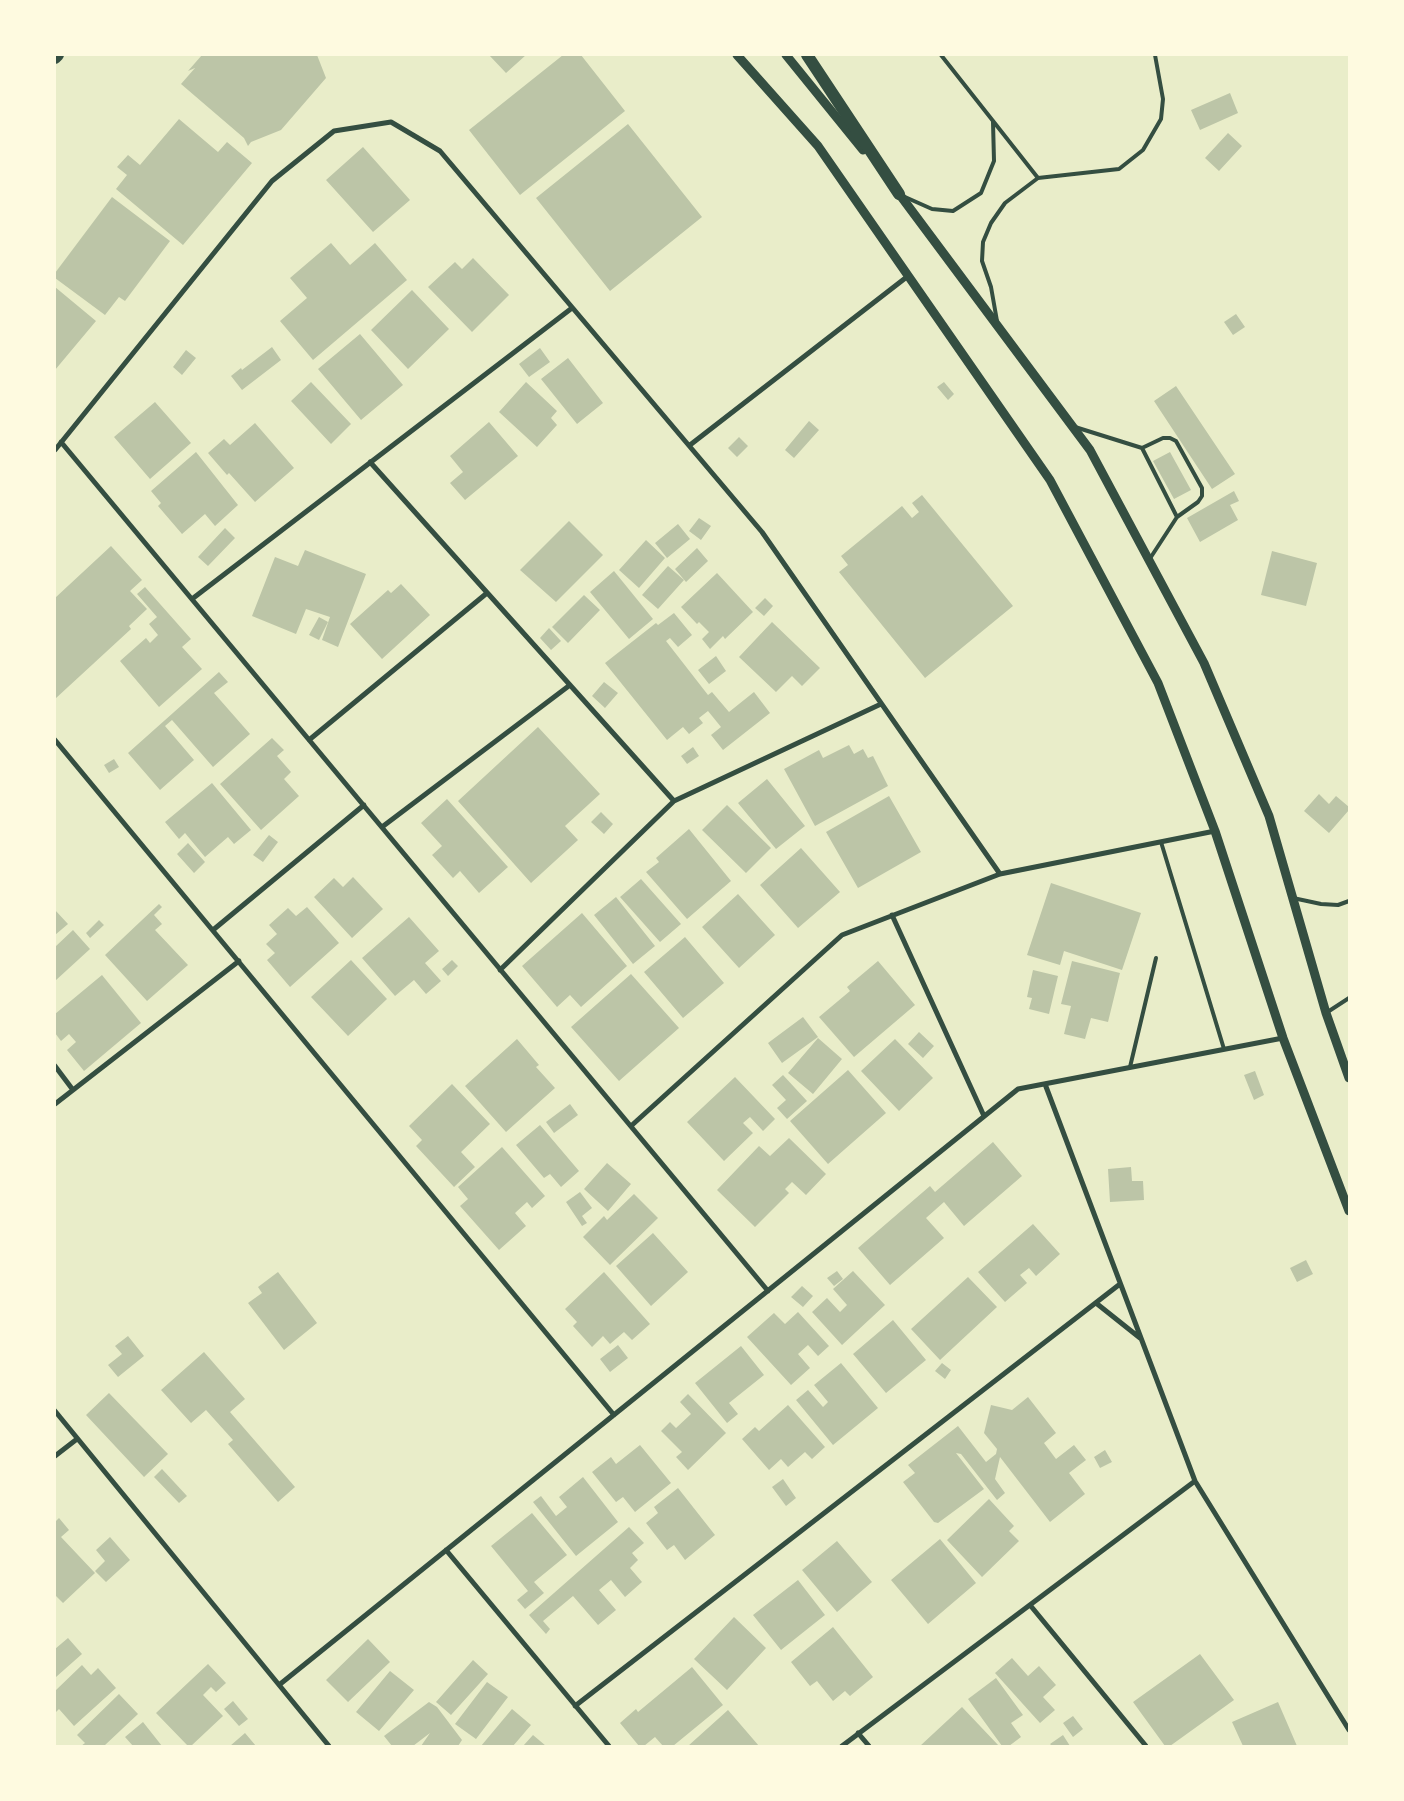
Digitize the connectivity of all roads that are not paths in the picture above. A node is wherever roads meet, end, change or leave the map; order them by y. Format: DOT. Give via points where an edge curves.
graph roads {
  1 [pos="58,55"];
  2 [pos="737,55"];
  3 [pos="786,55"];
  4 [pos="807,55"];
  5 [pos="941,55"];
  6 [pos="1155,55"];
  7 [pos="55,58"];
  8 [pos="993,122"];
  9 [pos="1038,178"];
  10 [pos="899,194"];
  11 [pos="908,276"];
  12 [pos="572,308"];
  13 [pos="999,328"];
  14 [pos="1073,426"];
  15 [pos="61,442"];
  16 [pos="690,445"];
  17 [pos="1142,448"];
  18 [pos="55,450"];
  19 [pos="370,462"];
  20 [pos="1178,516"];
  21 [pos="1149,560"];
  22 [pos="487,593"];
  23 [pos="192,599"];
  24 [pos="570,685"];
  25 [pos="881,704"];
  26 [pos="55,740"];
  27 [pos="309,740"];
  28 [pos="674,801"];
  29 [pos="364,805"];
  30 [pos="382,827"];
  31 [pos="1215,831"];
  32 [pos="1161,842"];
  33 [pos="1000,874"];
  34 [pos="1293,898"];
  35 [pos="1349,901"];
  36 [pos="892,915"];
  37 [pos="213,930"];
  38 [pos="1156,958"];
  39 [pos="239,961"];
  40 [pos="500,970"];
  41 [pos="1349,998"];
  42 [pos="1326,1013"];
  43 [pos="1283,1038"];
  44 [pos="1224,1049"];
  45 [pos="55,1066"];
  46 [pos="1130,1067"];
  47 [pos="1349,1078"];
  48 [pos="1045,1084"];
  49 [pos="74,1090"];
  50 [pos="55,1104"];
  51 [pos="984,1116"];
  52 [pos="631,1126"];
  53 [pos="1349,1211"];
  54 [pos="1120,1284"];
  55 [pos="768,1291"];
  56 [pos="1096,1303"];
  57 [pos="1141,1339"];
  58 [pos="55,1411"];
  59 [pos="614,1415"];
  60 [pos="78,1439"];
  61 [pos="55,1456"];
  62 [pos="1195,1481"];
  63 [pos="446,1550"];
  64 [pos="1030,1605"];
  65 [pos="279,1685"];
  66 [pos="575,1706"];
  67 [pos="1349,1730"];
  68 [pos="858,1733"];
  69 [pos="329,1746"];
  70 [pos="609,1746"];
  71 [pos="842,1746"];
  72 [pos="869,1746"];
  73 [pos="1146,1746"];
  1 -- 7 [label="main road"];
  2 -- 11 [label="street" via="818,146"];
  3 -- 10 [label="street"];
  4 -- 10 [label="main road"];
  5 -- 8 [label="lane"];
  6 -- 9 [label="lane" via="1163,99 1161,119 1143,150 1119,169"];
  8 -- 9 [label="lane"];
  8 -- 10 [label="lane" via="994,161 981,193 953,211 932,209"];
  9 -- 13 [label="lane" via="1005,203 991,223 984,242 982,262"];
  10 -- 13 [label="street"];
  11 -- 16 [label="street"];
  11 -- 31 [label="street" via="1050,480 1158,683"];
  12 -- 15 [label="street" via="440,151 390,122 334,131 272,181"];
  12 -- 16 [label="street"];
  12 -- 19 [label="street"];
  13 -- 14 [label="street"];
  14 -- 17 [label="lane"];
  14 -- 21 [label="street" via="1090,450"];
  15 -- 18 [label="street"];
  15 -- 23 [label="street"];
  16 -- 25 [label="street" via="762,532"];
  17 -- 20 [label="lane"];
  17 -- 20 [label="lane" via="1163,438 1176,441 1202,488 1198,502"];
  19 -- 22 [label="street"];
  19 -- 23 [label="street"];
  20 -- 21 [label="lane"];
  21 -- 34 [label="street" via="1216,690 1269,816"];
  22 -- 24 [label="street"];
  22 -- 27 [label="street"];
  23 -- 27 [label="street"];
  24 -- 28 [label="street"];
  24 -- 30 [label="street"];
  25 -- 28 [label="street"];
  25 -- 33 [label="street"];
  26 -- 37 [label="street"];
  27 -- 29 [label="street"];
  28 -- 40 [label="street"];
  29 -- 30 [label="street"];
  29 -- 37 [label="street"];
  30 -- 40 [label="street"];
  31 -- 32 [label="street"];
  31 -- 43 [label="street"];
  32 -- 33 [label="street"];
  32 -- 44 [label="lane"];
  33 -- 36 [label="street"];
  34 -- 35 [label="lane" via="1338,905"];
  34 -- 42 [label="street"];
  36 -- 51 [label="street"];
  36 -- 52 [label="street" via="842,935"];
  37 -- 39 [label="street"];
  38 -- 46 [label="lane"];
  39 -- 49 [label="street"];
  39 -- 59 [label="street"];
  40 -- 52 [label="street"];
  41 -- 42 [label="lane"];
  42 -- 47 [label="street"];
  43 -- 44 [label="street"];
  43 -- 53 [label="street"];
  44 -- 46 [label="street"];
  45 -- 49 [label="street"];
  46 -- 48 [label="street"];
  48 -- 51 [label="street" via="1018,1089"];
  48 -- 54 [label="street"];
  49 -- 50 [label="street"];
  51 -- 55 [label="street"];
  52 -- 55 [label="street"];
  54 -- 56 [label="street"];
  54 -- 57 [label="street"];
  55 -- 59 [label="street"];
  56 -- 57 [label="street"];
  56 -- 66 [label="street"];
  57 -- 62 [label="street"];
  58 -- 60 [label="street"];
  59 -- 63 [label="street"];
  60 -- 61 [label="street"];
  60 -- 65 [label="street"];
  62 -- 64 [label="street"];
  62 -- 67 [label="street"];
  63 -- 65 [label="street"];
  63 -- 66 [label="street"];
  64 -- 68 [label="street"];
  64 -- 73 [label="street"];
  65 -- 69 [label="street"];
  66 -- 70 [label="street"];
  68 -- 71 [label="street"];
  68 -- 72 [label="street"];
}
